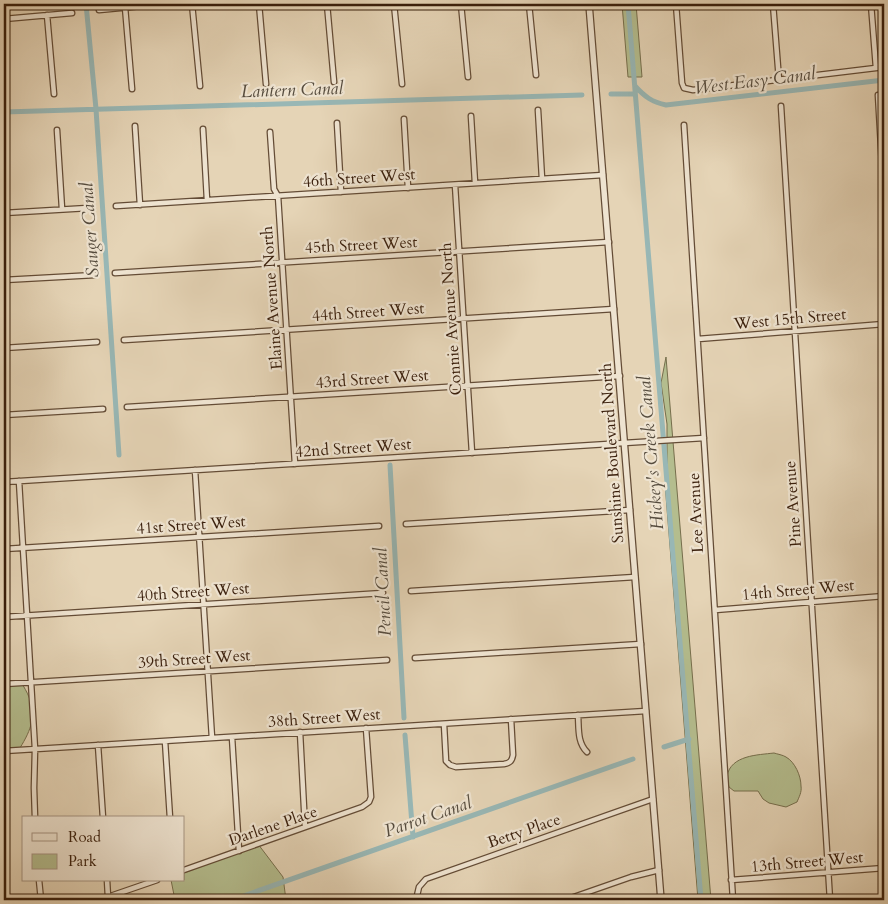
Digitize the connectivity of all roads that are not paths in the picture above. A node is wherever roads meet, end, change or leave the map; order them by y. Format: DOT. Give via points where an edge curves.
graph roads {
  1 [pos="163,4"];
  2 [pos="192,4"];
  3 [pos="259,4"];
  4 [pos="326,4"];
  5 [pos="394,4"];
  6 [pos="462,4"];
  7 [pos="529,4"];
  8 [pos="589,4"];
  9 [pos="676,4"];
  10 [pos="773,4"];
  11 [pos="871,4"];
  12 [pos="125,8"];
  13 [pos="98,10"];
  14 [pos="72,13"];
  15 [pos="47,15"];
  16 [pos="4,19"];
  17 [pos="884,67"];
  18 [pos="876,68"];
  19 [pos="536,75"];
  20 [pos="468,77"];
  21 [pos="779,80"];
  22 [pos="334,82"];
  23 [pos="266,84"];
  24 [pos="402,84"];
  25 [pos="200,86"];
  26 [pos="132,89"];
  27 [pos="54,94"];
  28 [pos="878,95"];
  29 [pos="781,106"];
  30 [pos="538,110"];
  31 [pos="471,116"];
  32 [pos="404,119"];
  33 [pos="337,123"];
  34 [pos="684,125"];
  35 [pos="135,126"];
  36 [pos="203,129"];
  37 [pos="57,130"];
  38 [pos="270,132"];
  39 [pos="603,176"];
  40 [pos="542,179"];
  41 [pos="475,183"];
  42 [pos="455,185"];
  43 [pos="408,188"];
  44 [pos="341,192"];
  45 [pos="278,196"];
  46 [pos="207,200"];
  47 [pos="884,200"];
  48 [pos="140,205"];
  49 [pos="116,206"];
  50 [pos="88,208"];
  51 [pos="62,209"];
  52 [pos="4,213"];
  53 [pos="609,242"];
  54 [pos="459,252"];
  55 [pos="282,262"];
  56 [pos="115,273"];
  57 [pos="95,275"];
  58 [pos="4,280"];
  59 [pos="614,309"];
  60 [pos="463,319"];
  61 [pos="884,324"];
  62 [pos="286,330"];
  63 [pos="795,331"];
  64 [pos="698,339"];
  65 [pos="124,340"];
  66 [pos="97,342"];
  67 [pos="4,348"];
  68 [pos="620,376"];
  69 [pos="468,386"];
  70 [pos="291,397"];
  71 [pos="127,407"];
  72 [pos="103,409"];
  73 [pos="4,415"];
  74 [pos="704,438"];
  75 [pos="625,443"];
  76 [pos="472,452"];
  77 [pos="295,464"];
  78 [pos="195,470"];
  79 [pos="19,481"];
  80 [pos="4,482"];
  81 [pos="630,510"];
  82 [pos="406,524"];
  83 [pos="379,526"];
  84 [pos="199,537"];
  85 [pos="23,548"];
  86 [pos="4,549"];
  87 [pos="635,577"];
  88 [pos="410,591"];
  89 [pos="383,593"];
  90 [pos="884,596"];
  91 [pos="812,602"];
  92 [pos="204,604"];
  93 [pos="714,610"];
  94 [pos="27,615"];
  95 [pos="4,617"];
  96 [pos="641,644"];
  97 [pos="415,658"];
  98 [pos="387,660"];
  99 [pos="208,671"];
  100 [pos="31,682"];
  101 [pos="4,684"];
  102 [pos="646,711"];
  103 [pos="578,715"];
  104 [pos="511,720"];
  105 [pos="444,724"];
  106 [pos="366,728"];
  107 [pos="300,732"];
  108 [pos="232,737"];
  109 [pos="212,738"];
  110 [pos="166,741"];
  111 [pos="98,745"];
  112 [pos="35,749"];
  113 [pos="4,751"];
  114 [pos="587,752"];
  115 [pos="653,799"];
  116 [pos="35,816"];
  117 [pos="103,816"];
  118 [pos="170,816"];
  119 [pos="306,827"];
  120 [pos="239,851"];
  121 [pos="884,868"];
  122 [pos="185,870"];
  123 [pos="659,870"];
  124 [pos="828,873"];
  125 [pos="731,880"];
  126 [pos="39,882"];
  127 [pos="107,882"];
  128 [pos="151,882"];
  129 [pos="587,893"];
  130 [pos="108,897"];
  131 [pos="40,900"];
  132 [pos="99,900"];
  133 [pos="416,900"];
  134 [pos="565,900"];
  135 [pos="588,900"];
  136 [pos="661,900"];
  137 [pos="732,900"];
  138 [pos="830,900"];
  1 -- 12 [label="street"];
  2 -- 25 [label="street"];
  3 -- 23 [label="street"];
  4 -- 22 [label="street"];
  5 -- 24 [label="street"];
  6 -- 20 [label="street"];
  7 -- 19 [label="street"];
  8 -- 39 [label="street, Sunshine Boulevard North"];
  9 -- 21 [label="street" via="684,88 693,90"];
  10 -- 21 [label="street"];
  11 -- 18 [label="street"];
  12 -- 13 [label="street"];
  12 -- 26 [label="street"];
  14 -- 15 [label="street"];
  15 -- 16 [label="street"];
  15 -- 27 [label="street"];
  17 -- 18 [label="street"];
  18 -- 21 [label="street"];
  28 -- 47 [label="street"];
  29 -- 63 [label="street, Pine Avenue"];
  30 -- 40 [label="street"];
  31 -- 41 [label="street"];
  32 -- 43 [label="street"];
  33 -- 44 [label="street"];
  34 -- 64 [label="street, Lee Avenue"];
  35 -- 48 [label="street"];
  36 -- 46 [label="street"];
  37 -- 51 [label="street"];
  38 -- 45 [label="street, Elaine Avenue North" via="274,189"];
  39 -- 40 [label="street, 46th Street West"];
  39 -- 53 [label="street, Sunshine Boulevard North"];
  40 -- 41 [label="street, 46th Street West"];
  41 -- 42 [label="street, 46th Street West"];
  42 -- 43 [label="street, 46th Street West"];
  42 -- 54 [label="street, Connie Avenue North"];
  43 -- 44 [label="street, 46th Street West"];
  44 -- 45 [label="street, 46th Street West"];
  45 -- 46 [label="street, 46th Street West"];
  45 -- 55 [label="street, Elaine Avenue North"];
  46 -- 48 [label="street, 46th Street West"];
  48 -- 49 [label="street, 46th Street West"];
  50 -- 51 [label="street"];
  51 -- 52 [label="street"];
  53 -- 54 [label="street, 45th Street West"];
  53 -- 59 [label="street, Sunshine Boulevard North"];
  54 -- 55 [label="street, 45th Street West"];
  54 -- 60 [label="street, Connie Avenue North"];
  55 -- 56 [label="street, 45th Street West"];
  55 -- 62 [label="street, Elaine Avenue North"];
  57 -- 58 [label="street"];
  59 -- 60 [label="street, 44th Street West"];
  59 -- 68 [label="street, Sunshine Boulevard North"];
  60 -- 62 [label="street, 44th Street West"];
  60 -- 69 [label="street, Connie Avenue North"];
  61 -- 63 [label="street, West 15th Street"];
  62 -- 65 [label="street, 44th Street West"];
  62 -- 70 [label="street, Elaine Avenue North"];
  63 -- 64 [label="street, West 15th Street"];
  63 -- 91 [label="street, Pine Avenue"];
  64 -- 74 [label="street, Lee Avenue"];
  66 -- 67 [label="street"];
  68 -- 69 [label="street, 43rd Street West"];
  68 -- 75 [label="street, Sunshine Boulevard North"];
  69 -- 70 [label="street, 43rd Street West"];
  69 -- 76 [label="street, Connie Avenue North"];
  70 -- 71 [label="street, 43rd Street West"];
  70 -- 77 [label="street, Elaine Avenue North"];
  72 -- 73 [label="street"];
  74 -- 75 [label="street, 42nd Street West"];
  74 -- 93 [label="street, Lee Avenue"];
  75 -- 76 [label="street, 42nd Street West"];
  75 -- 81 [label="street, Sunshine Boulevard North"];
  76 -- 77 [label="street, 42nd Street West"];
  77 -- 78 [label="street, 42nd Street West"];
  78 -- 79 [label="street, 42nd Street West"];
  78 -- 84 [label="street"];
  79 -- 80 [label="street, 42nd Street West"];
  79 -- 85 [label="street"];
  81 -- 82 [label="street"];
  81 -- 87 [label="street, Sunshine Boulevard North"];
  83 -- 84 [label="street, 41st Street West"];
  84 -- 85 [label="street, 41st Street West"];
  84 -- 92 [label="street"];
  85 -- 86 [label="street, 41st Street West"];
  85 -- 94 [label="street"];
  87 -- 88 [label="street"];
  87 -- 96 [label="street, Sunshine Boulevard North"];
  89 -- 92 [label="street, 40th Street West"];
  90 -- 91 [label="street, 14th Street West"];
  91 -- 93 [label="street, 14th Street West"];
  91 -- 124 [label="street, Pine Avenue"];
  92 -- 94 [label="street, 40th Street West"];
  92 -- 99 [label="street"];
  93 -- 125 [label="street, Lee Avenue"];
  94 -- 95 [label="street, 40th Street West"];
  94 -- 100 [label="street"];
  96 -- 97 [label="street"];
  96 -- 102 [label="street, Sunshine Boulevard North"];
  98 -- 99 [label="street, 39th Street West"];
  99 -- 100 [label="street, 39th Street West"];
  99 -- 109 [label="street"];
  100 -- 101 [label="street, 39th Street West"];
  100 -- 112 [label="street"];
  102 -- 103 [label="street, 38th Street West"];
  102 -- 115 [label="street, Sunshine Boulevard North"];
  103 -- 104 [label="street, 38th Street West"];
  103 -- 114 [label="street" via="581,744"];
  104 -- 105 [label="street, 38th Street West"];
  104 -- 105 [label="street" via="513,755 509,763 456,767 446,761"];
  105 -- 106 [label="street, 38th Street West"];
  106 -- 107 [label="street, 38th Street West"];
  106 -- 119 [label="street, Darlene Place" via="369,802"];
  107 -- 108 [label="street, 38th Street West"];
  107 -- 119 [label="street"];
  108 -- 109 [label="street, 38th Street West"];
  108 -- 120 [label="street"];
  109 -- 110 [label="street, 38th Street West"];
  110 -- 111 [label="street, 38th Street West"];
  110 -- 118 [label="street"];
  111 -- 112 [label="street, 38th Street West"];
  111 -- 117 [label="street"];
  112 -- 113 [label="street, 38th Street West"];
  112 -- 116 [label="street"];
  115 -- 123 [label="street, Sunshine Boulevard North"];
  115 -- 133 [label="street, Betty Place" via="426,879 419,887"];
  119 -- 120 [label="street, Darlene Place"];
  120 -- 122 [label="street, Darlene Place"];
  121 -- 124 [label="street, 13th Street West"];
  123 -- 129 [label="street"];
  123 -- 136 [label="street, Sunshine Boulevard North"];
  124 -- 125 [label="street, 13th Street West"];
  124 -- 138 [label="street, Pine Avenue"];
  125 -- 137 [label="street, Lee Avenue"];
  126 -- 131 [label="street"];
  127 -- 130 [label="street"];
  128 -- 130 [label="street"];
  129 -- 134 [label="street"];
  129 -- 135 [label="street"];
  130 -- 132 [label="street"];
}
